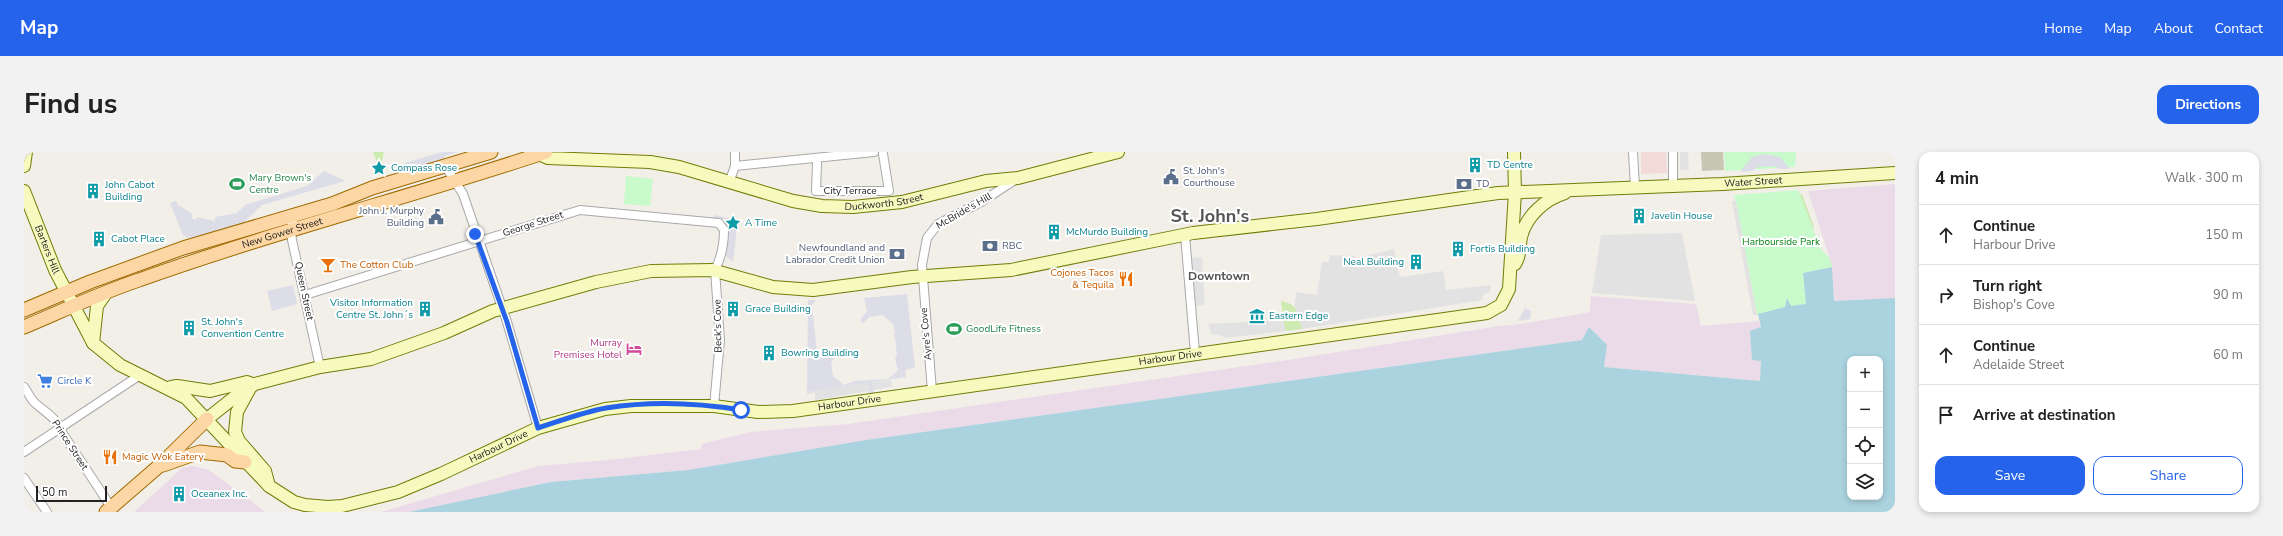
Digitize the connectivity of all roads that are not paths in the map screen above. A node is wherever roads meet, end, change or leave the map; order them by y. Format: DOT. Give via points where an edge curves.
graph roads {
  1 [pos="26,152"];
  2 [pos="491,152"];
  3 [pos="614,152"];
  4 [pos="735,152"];
  5 [pos="874,152"];
  6 [pos="1118,152"];
  7 [pos="1514,152"];
  8 [pos="1633,152"];
  9 [pos="1673,152"];
  10 [pos="542,153"];
  11 [pos="883,154"];
  12 [pos="787,156"];
  13 [pos="650,162"];
  14 [pos="817,162"];
  15 [pos="24,166"];
  16 [pos="735,166"];
  17 [pos="446,167"];
  18 [pos="1895,173"];
  19 [pos="1018,178"];
  20 [pos="730,180"];
  21 [pos="456,182"];
  22 [pos="1673,186"];
  23 [pos="1635,188"];
  24 [pos="1571,190"];
  25 [pos="24,191"];
  26 [pos="1515,192"];
  27 [pos="294,215"];
  28 [pos="291,230"];
  29 [pos="1185,235"];
  30 [pos="478,242"];
  31 [pos="715,270"];
  32 [pos="1511,270"];
  33 [pos="922,277"];
  34 [pos="67,292"];
  35 [pos="106,293"];
  36 [pos="305,295"];
  37 [pos="73,307"];
  38 [pos="502,308"];
  39 [pos="24,310"];
  40 [pos="24,327"];
  41 [pos="93,343"];
  42 [pos="1195,353"];
  43 [pos="320,367"];
  44 [pos="140,375"];
  45 [pos="253,385"];
  46 [pos="24,387"];
  47 [pos="168,388"];
  48 [pos="932,391"];
  49 [pos="714,406"];
  50 [pos="207,419"];
  51 [pos="61,427"];
  52 [pos="538,428"];
  53 [pos="24,452"];
  54 [pos="245,462"];
  55 [pos="159,466"];
  56 [pos="24,478"];
  57 [pos="269,486"];
  58 [pos="109,510"];
  59 [pos="48,512"];
  1 -- 15 [label="street"];
  2 -- 17 [label="main road, New Gower Street"];
  3 -- 13 [label="street, Duckworth Street"];
  4 -- 16 [label="street"];
  5 -- 12 [label="street"];
  6 -- 19 [label="street, Duckworth Street"];
  7 -- 26 [label="street, Harbour Drive"];
  8 -- 23 [label="street"];
  9 -- 22 [label="street"];
  10 -- 13 [label="street, Duckworth Street" via="548,158"];
  10 -- 21 [label="main road, New Gower Street"];
  11 -- 14 [label="street, City Terrace" via="889,191 816,191"];
  12 -- 16 [label="street"];
  13 -- 20 [label="street, Duckworth Street"];
  16 -- 20 [label="street"];
  17 -- 21 [label="street"];
  17 -- 27 [label="main road, New Gower Street" via="372,188 332,204"];
  18 -- 22 [label="street, Water Street"];
  19 -- 20 [label="street, Duckworth Street" via="986,181 902,202 854,207 809,205"];
  19 -- 33 [label="street, McBride's Hill" via="934,228 924,247"];
  21 -- 28 [label="main road, New Gower Street"];
  21 -- 30 [label="street" via="463,194"];
  22 -- 23 [label="street, Water Street"];
  23 -- 24 [label="street, Water Street"];
  24 -- 26 [label="street, Water Street"];
  24 -- 32 [label="street" via="1548,200 1534,214 1523,230 1520,258"];
  25 -- 34 [label="street, Barters Hill" via="55,270"];
  26 -- 29 [label="street, Water Street"];
  26 -- 32 [label="street, Harbour Drive"];
  27 -- 28 [label="street, Queen Street"];
  27 -- 34 [label="main road, New Gower Street" via="183,248"];
  28 -- 35 [label="main road, New Gower Street" via="216,253"];
  28 -- 36 [label="street, Queen Street"];
  29 -- 33 [label="street, Water Street" via="1040,265"];
  29 -- 42 [label="street"];
  30 -- 31 [label="street, George Street" via="580,210 711,222 719,223 724,230 721,255"];
  30 -- 36 [label="street, George Street"];
  30 -- 38 [label="street"];
  31 -- 33 [label="street, Water Street" via="773,288 797,290 832,289"];
  31 -- 38 [label="street, Water Street" via="651,271 596,282 550,297"];
  31 -- 49 [label="street, Beck's Cove" via="720,340"];
  32 -- 42 [label="street, Harbour Drive" via="1506,298 1501,305 1487,313 1284,343"];
  33 -- 48 [label="street, Ayre's Cove"];
  34 -- 37 [label="street, Barters Hill"];
  34 -- 39 [label="main road, New Gower Street"];
  35 -- 37 [label="main road, New Gower Street"];
  35 -- 41 [label="street" via="97,306"];
  36 -- 43 [label="street, Queen Street"];
  37 -- 40 [label="main road, New Gower Street"];
  37 -- 41 [label="street, Barters Hill"];
  38 -- 43 [label="street, Water Street" via="394,352 354,363"];
  38 -- 52 [label="street"];
  41 -- 44 [label="street, Barters Hill" via="111,359"];
  42 -- 48 [label="street, Harbour Drive"];
  43 -- 45 [label="street, Water Street"];
  44 -- 47 [label="street, Harbour Drive"];
  44 -- 51 [label="street"];
  45 -- 47 [label="street" via="247,382 210,391 177,386"];
  45 -- 50 [label="street"];
  45 -- 57 [label="street" via="237,412 235,432 239,441 265,471"];
  46 -- 51 [label="street, Prince Street" via="33,400"];
  47 -- 50 [label="street, Harbour Drive" via="186,398"];
  48 -- 49 [label="street, Harbour Drive" via="774,412"];
  49 -- 52 [label="street, Harbour Drive" via="617,407 588,412"];
  50 -- 54 [label="street, Harbour Drive"];
  50 -- 55 [label="main road"];
  51 -- 53 [label="street"];
  51 -- 58 [label="street, Prince Street"];
  52 -- 57 [label="street, Harbour Drive" via="410,488 355,503 328,508 305,505 294,502"];
  54 -- 55 [label="main road" via="227,455 200,452"];
  54 -- 57 [label="street, Harbour Drive"];
  55 -- 58 [label="main road"];
  56 -- 59 [label="street"];
}
